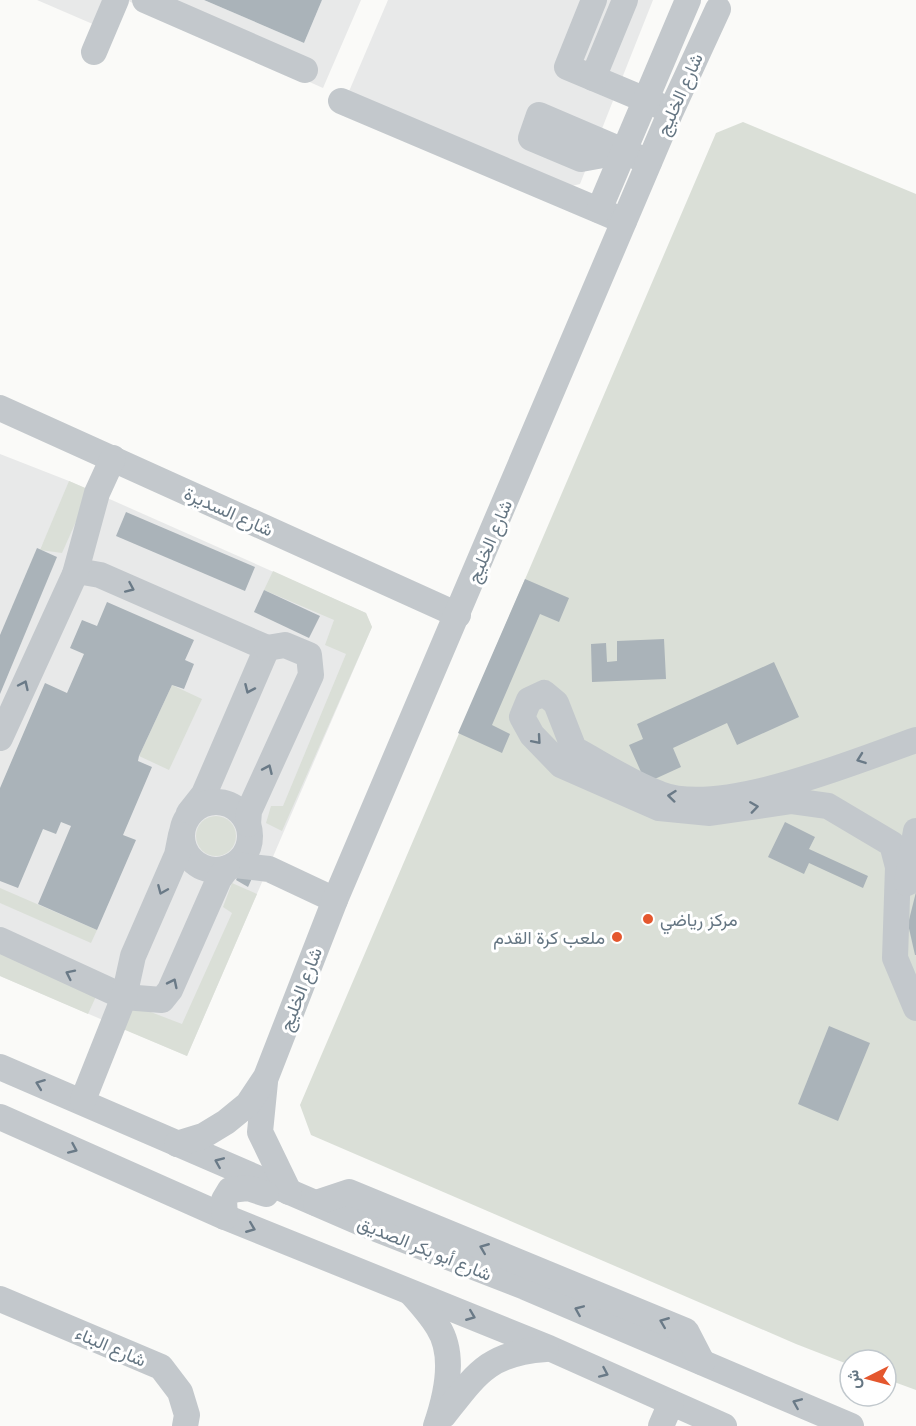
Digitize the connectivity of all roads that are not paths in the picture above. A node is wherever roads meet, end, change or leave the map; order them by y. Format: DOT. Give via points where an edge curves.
graph roads {
  1 [pos="116,0"];
  2 [pos="594,0"];
  3 [pos="625,0"];
  4 [pos="688,0"];
  5 [pos="160,3"];
  6 [pos="721,3"];
  7 [pos="94,52"];
  8 [pos="305,70"];
  9 [pos="593,78"];
  10 [pos="646,100"];
  11 [pos="341,101"];
  12 [pos="671,111"];
  13 [pos="624,152"];
  14 [pos="649,162"];
  15 [pos="599,210"];
  16 [pos="624,221"];
  17 [pos="0,408"];
  18 [pos="113,458"];
  19 [pos="75,574"];
  20 [pos="458,615"];
  21 [pos="276,647"];
  22 [pos="0,738"];
  23 [pos="916,740"];
  24 [pos="185,824"];
  25 [pos="249,830"];
  26 [pos="916,831"];
  27 [pos="231,866"];
  28 [pos="338,891"];
  29 [pos="0,939"];
  30 [pos="916,981"];
  31 [pos="124,997"];
  32 [pos="916,1008"];
  33 [pos="0,1067"];
  34 [pos="266,1077"];
  35 [pos="83,1100"];
  36 [pos="0,1117"];
  37 [pos="177,1144"];
  38 [pos="289,1192"];
  39 [pos="316,1203"];
  40 [pos="225,1217"];
  41 [pos="366,1225"];
  42 [pos="410,1291"];
  43 [pos="0,1299"];
  44 [pos="549,1348"];
  45 [pos="702,1362"];
  46 [pos="666,1415"];
  47 [pos="436,1425"];
  48 [pos="185,1426"];
  49 [pos="724,1426"];
  50 [pos="851,1426"];
  1 -- 7 [label="street"];
  2 -- 9 [label="street" via="567,67"];
  3 -- 9 [label="street"];
  4 -- 10 [label="street"];
  5 -- 8 [label="street"];
  6 -- 12 [label="street, شارع الخليج"];
  9 -- 10 [label="street"];
  10 -- 12 [label="street"];
  10 -- 13 [label="street"];
  11 -- 15 [label="street"];
  12 -- 14 [label="street, شارع الخليج"];
  13 -- 14 [label="street"];
  13 -- 15 [label="street"];
  14 -- 16 [label="street, شارع الخليج"];
  15 -- 16 [label="street"];
  16 -- 20 [label="street, شارع الخليج"];
  17 -- 18 [label="street, شارع السديرة"];
  18 -- 19 [label="street" via="97,494"];
  18 -- 20 [label="street, شارع السديرة"];
  19 -- 21 [label="street, one-way" via="100,575"];
  22 -- 19 [label="street, one-way"];
  20 -- 28 [label="street, شارع الخليج"];
  21 -- 24 [label="street, one-way" via="204,794"];
  25 -- 21 [label="street, one-way" via="249,811 311,675 309,655"];
  23 -- 32 [label="street, one-way" via="790,784 709,800 661,795 574,749 556,703 544,693 529,700 522,717 532,735 561,765 659,808 710,813 792,801 828,806 892,844 898,867 896,958"];
  24 -- 25 [label="street" via="198,805 221,801 242,813"];
  24 -- 27 [label="street" via="183,848 199,866 212,870"];
  24 -- 31 [label="street, one-way" via="177,855 133,957"];
  25 -- 27 [label="street" via="248,847"];
  25 -- 28 [label="street" via="275,855"];
  26 -- 30 [label="street" via="908,866 906,956"];
  27 -- 28 [label="street" via="268,869"];
  31 -- 27 [label="street, one-way" via="162,1000 219,879"];
  28 -- 34 [label="street, شارع الخليج"];
  31 -- 29 [label="street, one-way"];
  31 -- 35 [label="street"];
  35 -- 33 [label="street, شارع أبو بكر الصديق, one-way"];
  34 -- 37 [label="street, شارع الخليج" via="248,1104 226,1122 203,1136"];
  34 -- 38 [label="street, شارع الخليج" via="260,1132"];
  35 -- 37 [label="street, شارع أبو بكر الصديق"];
  36 -- 40 [label="street, one-way"];
  38 -- 37 [label="street, شارع أبو بكر الصديق, one-way"];
  38 -- 39 [label="street, شارع أبو بكر الصديق"];
  39 -- 41 [label="street, شارع أبو بكر الصديق"];
  45 -- 39 [label="street, one-way" via="686,1331 654,1317 349,1192"];
  40 -- 41 [label="street" via="226,1194 236,1187 248,1188 339,1227"];
  40 -- 42 [label="street, one-way"];
  45 -- 41 [label="street, شارع أبو بكر الصديق, one-way"];
  42 -- 44 [label="street, one-way"];
  42 -- 47 [label="street" via="440,1329 447,1357 446,1394"];
  43 -- 48 [label="street, شارع البناء" via="161,1367 180,1392 187,1415"];
  44 -- 46 [label="street, one-way"];
  44 -- 47 [label="street" via="522,1350 497,1359 476,1374"];
  50 -- 45 [label="street, شارع أبو بكر الصديق, one-way"];
  46 -- 49 [label="street"];
}
